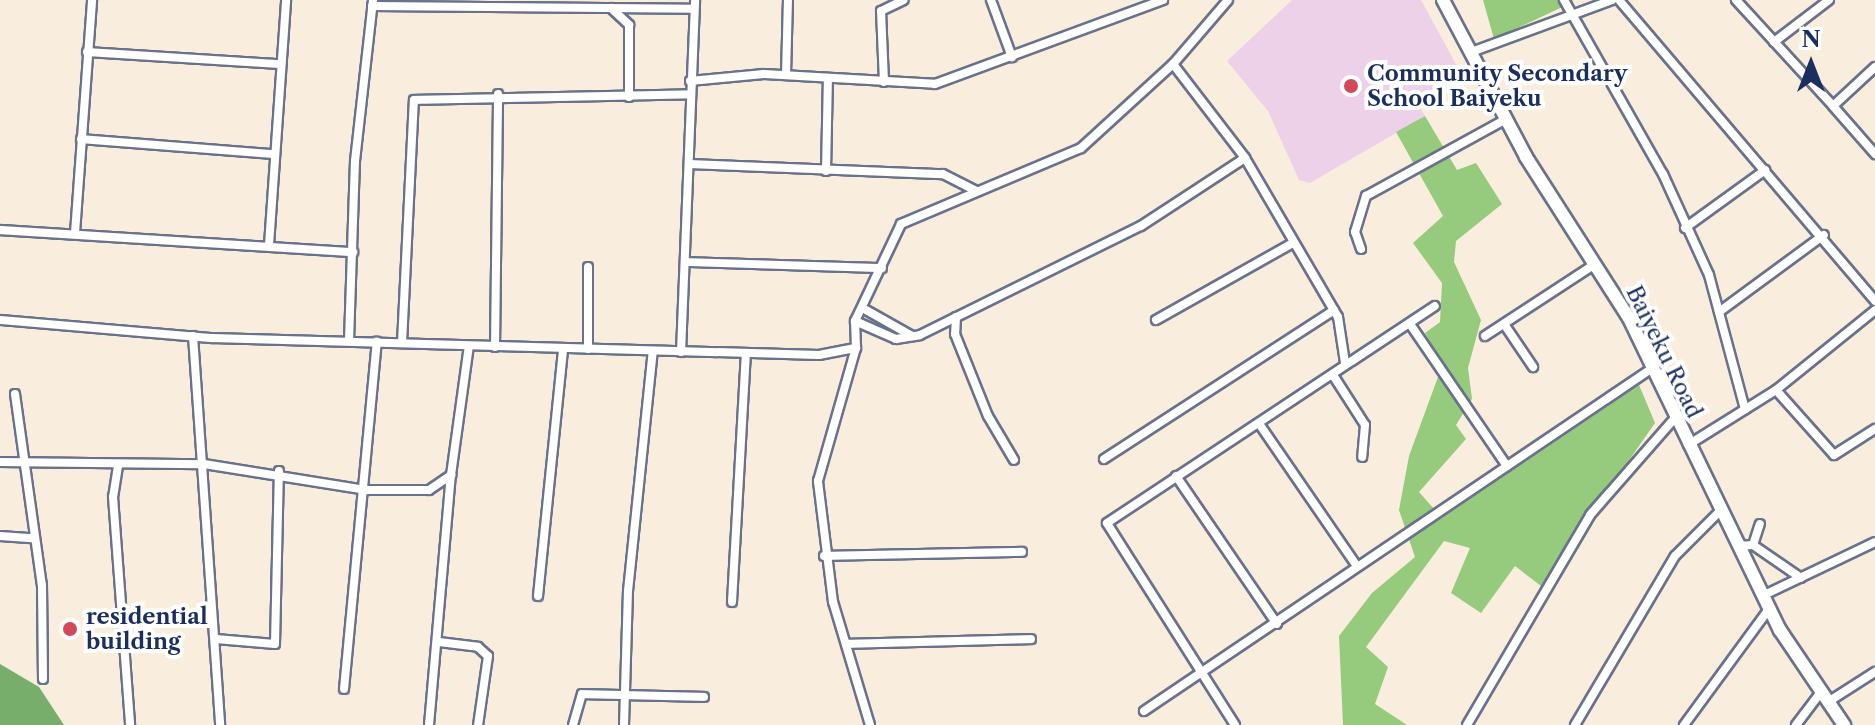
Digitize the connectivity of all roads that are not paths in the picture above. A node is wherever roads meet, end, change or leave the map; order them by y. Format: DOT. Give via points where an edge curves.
graph roads {
  1 [pos="92,0"];
  2 [pos="286,0"];
  3 [pos="788,0"];
  4 [pos="904,0"];
  5 [pos="991,0"];
  6 [pos="1163,0"];
  7 [pos="1228,0"];
  8 [pos="1443,0"];
  9 [pos="1564,0"];
  10 [pos="1612,0"];
  11 [pos="1619,0"];
  12 [pos="1736,0"];
  13 [pos="1829,0"];
  14 [pos="372,3"];
  15 [pos="563,4"];
  16 [pos="694,4"];
  17 [pos="608,5"];
  18 [pos="1571,13"];
  19 [pos="1774,42"];
  20 [pos="87,52"];
  21 [pos="1471,52"];
  22 [pos="1012,57"];
  23 [pos="280,64"];
  24 [pos="1173,64"];
  25 [pos="1875,67"];
  26 [pos="786,75"];
  27 [pos="828,78"];
  28 [pos="690,81"];
  29 [pos="884,82"];
  30 [pos="498,94"];
  31 [pos="690,94"];
  32 [pos="629,97"];
  33 [pos="1833,106"];
  34 [pos="1506,119"];
  35 [pos="81,139"];
  36 [pos="272,154"];
  37 [pos="1875,154"];
  38 [pos="1245,158"];
  39 [pos="689,164"];
  40 [pos="1765,170"];
  41 [pos="826,171"];
  42 [pos="975,190"];
  43 [pos="1685,228"];
  44 [pos="0,230"];
  45 [pos="75,233"];
  46 [pos="1824,235"];
  47 [pos="1291,244"];
  48 [pos="269,245"];
  49 [pos="1361,249"];
  50 [pos="353,252"];
  51 [pos="686,262"];
  52 [pos="1595,264"];
  53 [pos="588,267"];
  54 [pos="882,268"];
  55 [pos="1875,301"];
  56 [pos="1435,306"];
  57 [pos="866,310"];
  58 [pos="1334,310"];
  59 [pos="1875,310"];
  60 [pos="1719,312"];
  61 [pos="956,317"];
  62 [pos="0,320"];
  63 [pos="1156,320"];
  64 [pos="855,321"];
  65 [pos="1410,324"];
  66 [pos="1504,324"];
  67 [pos="940,325"];
  68 [pos="955,334"];
  69 [pos="193,336"];
  70 [pos="1485,336"];
  71 [pos="913,337"];
  72 [pos="349,341"];
  73 [pos="377,342"];
  74 [pos="402,343"];
  75 [pos="469,346"];
  76 [pos="495,347"];
  77 [pos="563,348"];
  78 [pos="856,348"];
  79 [pos="588,349"];
  80 [pos="653,351"];
  81 [pos="681,352"];
  82 [pos="746,354"];
  83 [pos="1345,363"];
  84 [pos="1533,367"];
  85 [pos="1651,369"];
  86 [pos="1333,375"];
  87 [pos="1776,390"];
  88 [pos="15,394"];
  89 [pos="1745,409"];
  90 [pos="1675,418"];
  91 [pos="1260,425"];
  92 [pos="1875,429"];
  93 [pos="1688,445"];
  94 [pos="1362,457"];
  95 [pos="1104,459"];
  96 [pos="1014,460"];
  97 [pos="0,462"];
  98 [pos="22,463"];
  99 [pos="204,464"];
  100 [pos="118,466"];
  101 [pos="1507,466"];
  102 [pos="279,471"];
  103 [pos="451,475"];
  104 [pos="1176,476"];
  105 [pos="367,490"];
  106 [pos="1721,510"];
  107 [pos="1760,524"];
  108 [pos="0,536"];
  109 [pos="32,538"];
  110 [pos="1875,542"];
  111 [pos="1753,545"];
  112 [pos="1737,546"];
  113 [pos="1022,552"];
  114 [pos="824,556"];
  115 [pos="1353,564"];
  116 [pos="1801,578"];
  117 [pos="538,596"];
  118 [pos="1762,596"];
  119 [pos="732,602"];
  120 [pos="1769,609"];
  121 [pos="1277,624"];
  122 [pos="216,639"];
  123 [pos="1031,639"];
  124 [pos="439,642"];
  125 [pos="846,644"];
  126 [pos="1875,672"];
  127 [pos="1204,673"];
  128 [pos="43,679"];
  129 [pos="344,689"];
  130 [pos="626,695"];
  131 [pos="704,697"];
  132 [pos="1824,697"];
  133 [pos="1144,711"];
  134 [pos="130,725"];
  135 [pos="220,725"];
  136 [pos="429,725"];
  137 [pos="478,725"];
  138 [pos="573,725"];
  139 [pos="624,725"];
  140 [pos="870,725"];
  141 [pos="1235,725"];
  142 [pos="1467,725"];
  143 [pos="1575,725"];
  144 [pos="1684,725"];
  145 [pos="1796,725"];
  146 [pos="1844,725"];
  1 -- 20 [label="street"];
  2 -- 23 [label="street"];
  3 -- 26 [label="street"];
  4 -- 29 [label="street" via="881,11"];
  5 -- 22 [label="street"];
  6 -- 22 [label="street"];
  7 -- 24 [label="street"];
  8 -- 21 [label="main road, Baiyeku Road"];
  9 -- 18 [label="street"];
  10 -- 18 [label="street"];
  11 -- 40 [label="street"];
  12 -- 19 [label="street"];
  13 -- 19 [label="street"];
  14 -- 15 [label="street"];
  14 -- 50 [label="street"];
  15 -- 17 [label="street"];
  16 -- 17 [label="street"];
  16 -- 28 [label="street"];
  17 -- 32 [label="street" via="629,25"];
  18 -- 21 [label="street"];
  18 -- 43 [label="street" via="1663,174"];
  19 -- 33 [label="street"];
  20 -- 23 [label="street"];
  20 -- 35 [label="street"];
  21 -- 34 [label="main road, Baiyeku Road"];
  22 -- 29 [label="street" via="935,84"];
  23 -- 36 [label="street"];
  24 -- 38 [label="street"];
  24 -- 42 [label="street" via="1081,148"];
  25 -- 33 [label="street"];
  26 -- 27 [label="street"];
  26 -- 28 [label="street"];
  27 -- 29 [label="street"];
  27 -- 41 [label="street"];
  28 -- 31 [label="street"];
  30 -- 32 [label="street"];
  30 -- 74 [label="street" via="412,104"];
  30 -- 76 [label="street"];
  31 -- 32 [label="street"];
  31 -- 39 [label="street"];
  33 -- 37 [label="street"];
  34 -- 49 [label="street" via="1366,196 1355,232"];
  34 -- 52 [label="main road, Baiyeku Road"];
  35 -- 36 [label="street"];
  35 -- 45 [label="street"];
  36 -- 48 [label="street"];
  38 -- 47 [label="street"];
  38 -- 61 [label="street" via="1141,226"];
  39 -- 41 [label="street"];
  39 -- 51 [label="street"];
  40 -- 43 [label="street"];
  40 -- 46 [label="street"];
  41 -- 42 [label="street" via="943,174"];
  42 -- 54 [label="street" via="905,219"];
  43 -- 60 [label="street"];
  44 -- 45 [label="street"];
  45 -- 48 [label="street"];
  46 -- 55 [label="street"];
  46 -- 60 [label="street"];
  47 -- 58 [label="street"];
  47 -- 63 [label="street"];
  48 -- 50 [label="street"];
  50 -- 72 [label="street"];
  51 -- 54 [label="street"];
  51 -- 81 [label="street"];
  52 -- 66 [label="street"];
  52 -- 85 [label="main road, Baiyeku Road"];
  53 -- 79 [label="street"];
  54 -- 57 [label="street"];
  56 -- 65 [label="street"];
  57 -- 64 [label="street"];
  57 -- 71 [label="street"];
  58 -- 83 [label="street"];
  58 -- 95 [label="street" via="1255,368"];
  59 -- 87 [label="street"];
  60 -- 89 [label="street"];
  61 -- 67 [label="street"];
  61 -- 68 [label="street"];
  62 -- 69 [label="street"];
  64 -- 71 [label="street" via="896,339"];
  64 -- 78 [label="street"];
  65 -- 83 [label="street"];
  65 -- 101 [label="street"];
  66 -- 70 [label="street"];
  66 -- 84 [label="street"];
  67 -- 68 [label="street"];
  67 -- 71 [label="street"];
  68 -- 96 [label="street"];
  69 -- 72 [label="street"];
  69 -- 99 [label="street"];
  72 -- 73 [label="street"];
  73 -- 74 [label="street"];
  73 -- 105 [label="street"];
  74 -- 75 [label="street"];
  75 -- 76 [label="street"];
  75 -- 103 [label="street"];
  76 -- 77 [label="street"];
  77 -- 79 [label="street"];
  77 -- 117 [label="street"];
  78 -- 82 [label="street"];
  78 -- 114 [label="street" via="818,481"];
  79 -- 80 [label="street"];
  80 -- 81 [label="street"];
  80 -- 130 [label="street" via="628,591"];
  81 -- 82 [label="street"];
  82 -- 119 [label="street"];
  83 -- 86 [label="street"];
  85 -- 90 [label="main road, Baiyeku Road"];
  85 -- 101 [label="street"];
  86 -- 91 [label="street"];
  86 -- 94 [label="street" via="1365,425"];
  87 -- 89 [label="street"];
  87 -- 92 [label="street" via="1834,455"];
  88 -- 98 [label="street"];
  89 -- 93 [label="street"];
  90 -- 93 [label="main road, Baiyeku Road"];
  90 -- 142 [label="street" via="1590,515"];
  91 -- 104 [label="street"];
  91 -- 115 [label="street"];
  93 -- 106 [label="main road, Baiyeku Road"];
  97 -- 98 [label="street"];
  98 -- 100 [label="street"];
  98 -- 109 [label="street"];
  99 -- 100 [label="street"];
  99 -- 102 [label="street"];
  99 -- 122 [label="street"];
  100 -- 134 [label="street" via="113,497"];
  101 -- 115 [label="street"];
  102 -- 105 [label="street"];
  102 -- 122 [label="street" via="275,644"];
  103 -- 105 [label="street" via="429,490"];
  103 -- 124 [label="street"];
  104 -- 121 [label="street"];
  104 -- 127 [label="street" via="1111,519 1107,530"];
  105 -- 129 [label="street"];
  106 -- 112 [label="main road, Baiyeku Road"];
  106 -- 143 [label="street" via="1675,556"];
  107 -- 111 [label="street"];
  108 -- 109 [label="street"];
  109 -- 128 [label="street" via="42,585"];
  110 -- 116 [label="street"];
  111 -- 112 [label="street"];
  111 -- 116 [label="street"];
  112 -- 118 [label="main road, Baiyeku Road"];
  113 -- 114 [label="street"];
  114 -- 125 [label="street"];
  115 -- 121 [label="street" via="1348,574"];
  116 -- 118 [label="street"];
  118 -- 120 [label="main road, Baiyeku Road"];
  120 -- 132 [label="main road, Baiyeku Road"];
  120 -- 144 [label="street"];
  121 -- 127 [label="street"];
  122 -- 135 [label="street"];
  123 -- 125 [label="street"];
  124 -- 136 [label="street"];
  124 -- 137 [label="street" via="478,647 488,656"];
  125 -- 140 [label="street"];
  126 -- 132 [label="street"];
  127 -- 133 [label="street"];
  127 -- 141 [label="street"];
  130 -- 131 [label="street"];
  130 -- 138 [label="street" via="582,694"];
  130 -- 139 [label="street"];
  132 -- 145 [label="street"];
  132 -- 146 [label="main road, Baiyeku Road"];
}
